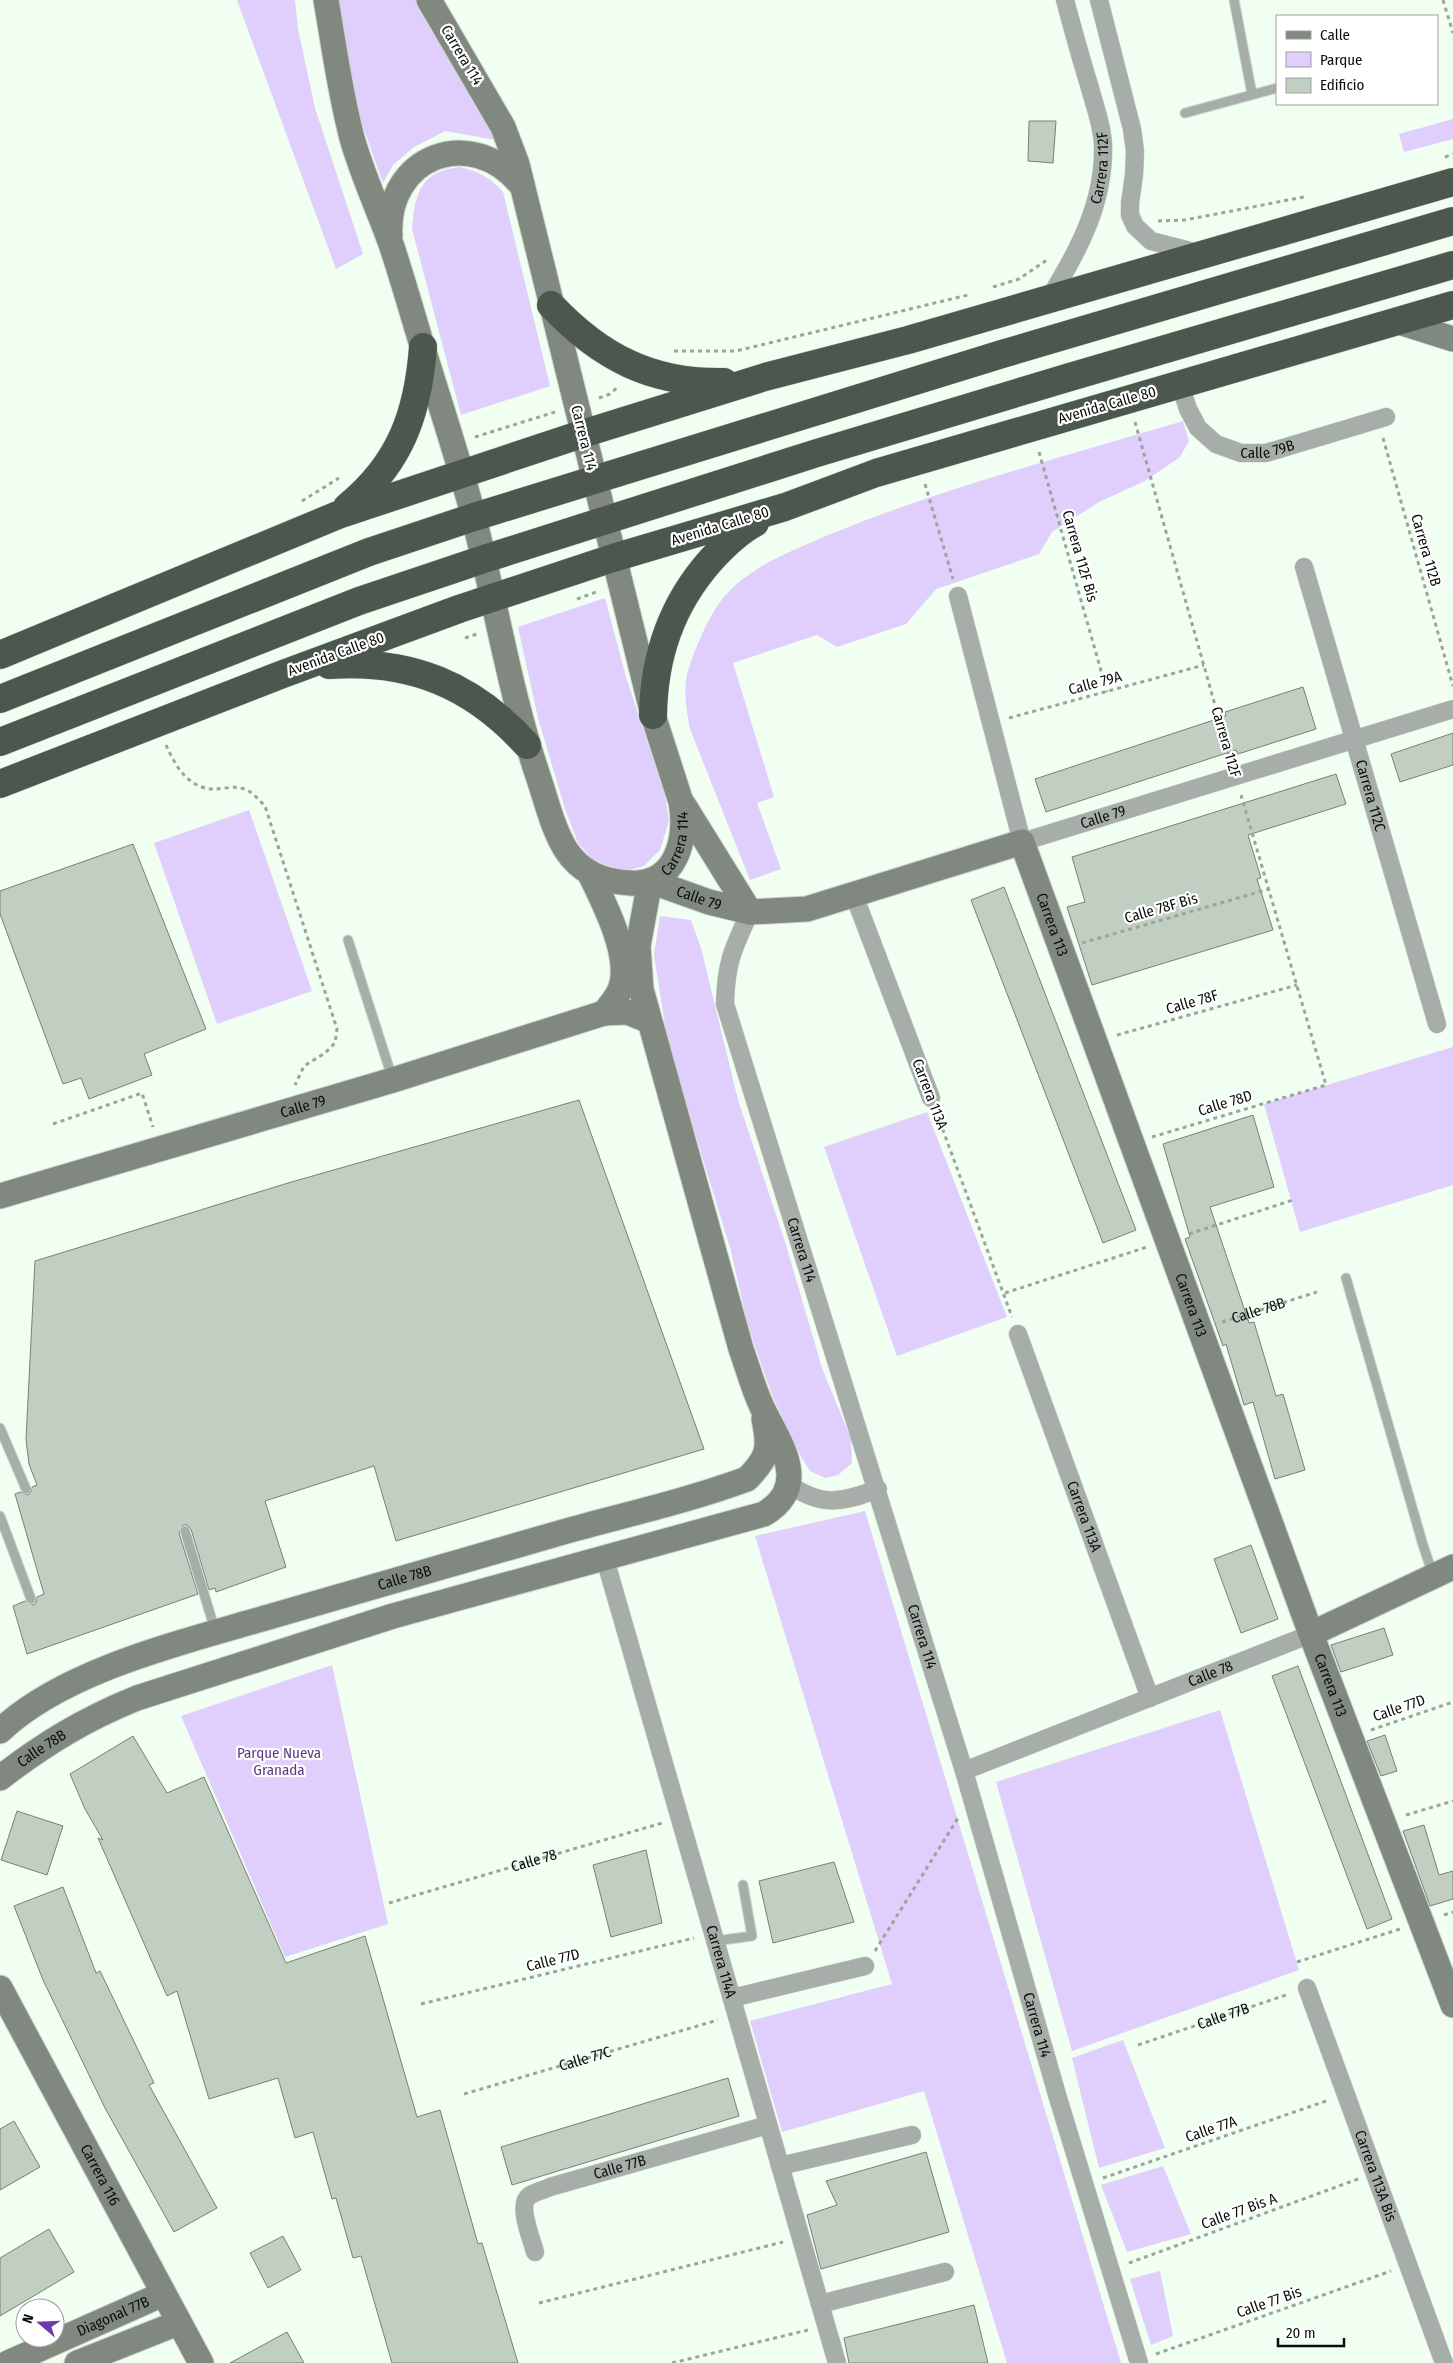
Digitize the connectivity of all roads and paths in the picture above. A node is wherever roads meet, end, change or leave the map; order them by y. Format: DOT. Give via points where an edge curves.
graph roads {
  1 [pos="326,0"];
  2 [pos="429,0"];
  3 [pos="1065,0"];
  4 [pos="1099,0"];
  5 [pos="1234,0"];
  6 [pos="1443,0"];
  7 [pos="1453,33"];
  8 [pos="1276,88"];
  9 [pos="1252,94"];
  10 [pos="1185,113"];
  11 [pos="1453,154"];
  12 [pos="1448,169"];
  13 [pos="522,186"];
  14 [pos="1312,195"];
  15 [pos="1453,220"];
  16 [pos="1135,226"];
  17 [pos="391,244"];
  18 [pos="1203,254"];
  19 [pos="1048,259"];
  20 [pos="1453,266"];
  21 [pos="986,289"];
  22 [pos="970,294"];
  23 [pos="1048,300"];
  24 [pos="1453,304"];
  25 [pos="551,305"];
  26 [pos="1396,321"];
  27 [pos="1453,339"];
  28 [pos="423,347"];
  29 [pos="670,350"];
  30 [pos="765,377"];
  31 [pos="1180,384"];
  32 [pos="610,394"];
  33 [pos="1128,399"];
  34 [pos="576,405"];
  35 [pos="1382,419"];
  36 [pos="1032,427"];
  37 [pos="582,434"];
  38 [pos="453,445"];
  39 [pos="918,460"];
  40 [pos="462,473"];
  41 [pos="345,474"];
  42 [pos="594,480"];
  43 [pos="294,505"];
  44 [pos="785,507"];
  45 [pos="338,515"];
  46 [pos="474,517"];
  47 [pos="604,520"];
  48 [pos="613,558"];
  49 [pos="484,559"];
  50 [pos="1304,567"];
  51 [pos="958,596"];
  52 [pos="493,597"];
  53 [pos="0,654"];
  54 [pos="1204,665"];
  55 [pos="284,674"];
  56 [pos="1453,686"];
  57 [pos="1107,692"];
  58 [pos="0,699"];
  59 [pos="1453,709"];
  60 [pos="653,715"];
  61 [pos="991,723"];
  62 [pos="156,724"];
  63 [pos="1355,740"];
  64 [pos="0,742"];
  65 [pos="528,745"];
  66 [pos="1236,777"];
  67 [pos="0,784"];
  68 [pos="681,802"];
  69 [pos="1022,842"];
  70 [pos="590,874"];
  71 [pos="650,881"];
  72 [pos="1269,889"];
  73 [pos="854,895"];
  74 [pos="750,912"];
  75 [pos="348,940"];
  76 [pos="1061,949"];
  77 [pos="1297,985"];
  78 [pos="604,1013"];
  79 [pos="648,1020"];
  80 [pos="1437,1024"];
  81 [pos="1094,1042"];
  82 [pos="393,1080"];
  83 [pos="1326,1085"];
  84 [pos="931,1098"];
  85 [pos="298,1109"];
  86 [pos="53,1124"];
  87 [pos="1130,1143"];
  88 [pos="160,1149"];
  89 [pos="0,1196"];
  90 [pos="1346,1278"];
  91 [pos="1317,1292"];
  92 [pos="1005,1293"];
  93 [pos="1199,1329"];
  94 [pos="1018,1334"];
  95 [pos="762,1406"];
  96 [pos="0,1428"];
  97 [pos="788,1484"];
  98 [pos="26,1489"];
  99 [pos="878,1489"];
  100 [pos="0,1516"];
  101 [pos="185,1531"];
  102 [pos="605,1559"];
  103 [pos="1443,1571"];
  104 [pos="30,1599"];
  105 [pos="216,1632"];
  106 [pos="1311,1634"];
  107 [pos="1150,1698"];
  108 [pos="1453,1702"];
  109 [pos="2,1726"];
  110 [pos="1352,1736"];
  111 [pos="964,1771"];
  112 [pos="0,1778"];
  113 [pos="970,1791"];
  114 [pos="1453,1801"];
  115 [pos="680,1818"];
  116 [pos="1384,1821"];
  117 [pos="743,1885"];
  118 [pos="389,1903"];
  119 [pos="1453,1912"];
  120 [pos="1422,1922"];
  121 [pos="691,1939"];
  122 [pos="715,1941"];
  123 [pos="1297,1962"];
  124 [pos="865,1966"];
  125 [pos="0,1988"];
  126 [pos="1307,1988"];
  127 [pos="732,1998"];
  128 [pos="420,2004"];
  129 [pos="1453,2005"];
  130 [pos="705,2024"];
  131 [pos="1138,2045"];
  132 [pos="464,2094"];
  133 [pos="1346,2094"];
  134 [pos="768,2125"];
  135 [pos="912,2135"];
  136 [pos="780,2166"];
  137 [pos="1375,2173"];
  138 [pos="1084,2185"];
  139 [pos="801,2237"];
  140 [pos="535,2252"];
  141 [pos="1408,2265"];
  142 [pos="1111,2270"];
  143 [pos="945,2272"];
  144 [pos="163,2294"];
  145 [pos="539,2303"];
  146 [pos="820,2304"];
  147 [pos="178,2323"];
  148 [pos="826,2325"];
  149 [pos="1139,2362"];
  150 [pos="8,2363"];
  151 [pos="77,2363"];
  152 [pos="201,2363"];
  153 [pos="672,2363"];
  154 [pos="837,2363"];
  155 [pos="1444,2363"];
  1 -- 17 [label="street, Carrera 114" via="352,136"];
  2 -- 13 [label="street, Carrera 114" via="503,126"];
  3 -- 23 [label="street, Carrera 112F" via="1101,128 1102,161 1099,189 1086,232"];
  4 -- 16 [label="street" via="1132,129 1134,175 1130,215"];
  5 -- 9 [label="lane"];
  6 -- 7 [label="path"];
  8 -- 9 [label="lane"];
  9 -- 10 [label="lane"];
  11 -- 12 [label="path"];
  12 -- 18 [label="highway"];
  13 -- 17 [label="street" via="496,161 478,154 460,152 433,159 410,174 399,189 389,225"];
  13 -- 25 [label="street, Carrera 114"];
  14 -- 16 [label="path" via="1185,220 1151,221"];
  15 -- 42 [label="highway" via="974,362"];
  16 -- 18 [label="street" via="1151,240"];
  17 -- 28 [label="street, Carrera 114"];
  18 -- 23 [label="highway"];
  19 -- 21 [label="path" via="1019,279"];
  20 -- 47 [label="highway" via="1070,377"];
  22 -- 29 [label="path" via="736,351"];
  23 -- 30 [label="highway"];
  24 -- 26 [label="highway, Avenida Calle 80"];
  25 -- 30 [label="highway" via="590,342 638,368 668,378 701,383"];
  25 -- 34 [label="street, Carrera 114"];
  26 -- 27 [label="street"];
  26 -- 31 [label="highway, Avenida Calle 80"];
  28 -- 38 [label="street, Carrera 114"];
  28 -- 45 [label="highway" via="414,410 403,439 386,468 364,494"];
  30 -- 37 [label="highway"];
  31 -- 33 [label="highway, Avenida Calle 80"];
  31 -- 35 [label="street, Calle 79B" via="1198,428 1216,444 1240,453 1266,453"];
  32 -- 34 [label="path"];
  33 -- 36 [label="highway, Avenida Calle 80"];
  33 -- 54 [label="path, Carrera 112F"];
  34 -- 37 [label="street, Carrera 114"];
  34 -- 38 [label="path"];
  35 -- 56 [label="path, Carrera 112B"];
  36 -- 39 [label="highway, Avenida Calle 80"];
  36 -- 57 [label="path, Carrera 112F Bis"];
  37 -- 40 [label="highway"];
  37 -- 42 [label="street, Carrera 114"];
  38 -- 40 [label="street, Carrera 114"];
  39 -- 44 [label="highway, Avenida Calle 80"];
  39 -- 51 [label="path"];
  40 -- 45 [label="highway"];
  40 -- 46 [label="street, Carrera 114"];
  41 -- 43 [label="path"];
  42 -- 46 [label="highway"];
  42 -- 47 [label="street, Carrera 114"];
  44 -- 48 [label="highway, Avenida Calle 80"];
  44 -- 60 [label="highway" via="751,525 722,548 696,576 680,601 667,628 659,656"];
  45 -- 53 [label="highway"];
  46 -- 49 [label="street, Carrera 114"];
  46 -- 58 [label="highway" via="369,552"];
  47 -- 48 [label="street, Carrera 114"];
  47 -- 49 [label="highway"];
  48 -- 52 [label="highway, Avenida Calle 80"];
  48 -- 60 [label="street, Carrera 114"];
  49 -- 52 [label="street, Carrera 114"];
  49 -- 64 [label="highway" via="359,601"];
  50 -- 63 [label="street, Carrera 112C"];
  51 -- 61 [label="street, Carrera 113"];
  52 -- 55 [label="highway, Avenida Calle 80"];
  52 -- 65 [label="street, Carrera 114"];
  54 -- 57 [label="path, Calle 79A"];
  54 -- 66 [label="path, Carrera 112F"];
  55 -- 62 [label="highway, Avenida Calle 80"];
  55 -- 65 [label="highway" via="319,665 355,663 391,666 427,675 472,696"];
  57 -- 61 [label="path, Calle 79A"];
  59 -- 63 [label="street, Calle 79"];
  60 -- 68 [label="street, Carrera 114"];
  61 -- 69 [label="street, Carrera 113"];
  62 -- 67 [label="highway, Avenida Calle 80"];
  62 -- 85 [label="path" via="175,765 190,781 211,790 240,787 265,806 338,1029 334,1043 325,1053 304,1066 295,1084"];
  63 -- 66 [label="street, Calle 79"];
  63 -- 80 [label="street, Carrera 112C"];
  65 -- 70 [label="street, Carrera 114" via="565,848"];
  66 -- 69 [label="street, Calle 79"];
  66 -- 72 [label="path, Carrera 112F"];
  68 -- 71 [label="street, Carrera 114" via="684,816 678,852 666,870"];
  68 -- 74 [label="street, Calle 79"];
  69 -- 73 [label="street, Calle 79"];
  69 -- 76 [label="street, Carrera 113"];
  70 -- 71 [label="street, Carrera 114" via="602,880 633,884"];
  70 -- 78 [label="street, Carrera 114" via="606,906 623,969 622,985"];
  71 -- 74 [label="street, Calle 79" via="708,902"];
  71 -- 79 [label="street, Carrera 114" via="638,946 640,981"];
  72 -- 76 [label="path, Calle 78F Bis"];
  72 -- 77 [label="path, Carrera 112F"];
  73 -- 74 [label="street, Calle 79" via="806,909"];
  73 -- 84 [label="street, Carrera 113A"];
  74 -- 99 [label="street, Carrera 114" via="731,952 725,1004"];
  75 -- 82 [label="lane"];
  76 -- 81 [label="street, Carrera 113"];
  77 -- 81 [label="path, Calle 78F"];
  77 -- 83 [label="path, Carrera 112F"];
  78 -- 79 [label="street, Calle 79" via="626,1012"];
  78 -- 82 [label="street, Calle 79"];
  79 -- 95 [label="street, Carrera 114" via="741,1349"];
  81 -- 87 [label="street, Carrera 113"];
  82 -- 85 [label="street, Calle 79"];
  83 -- 87 [label="path, Calle 78D"];
  84 -- 92 [label="path, Carrera 113A"];
  85 -- 88 [label="street, Calle 79"];
  86 -- 88 [label="path" via="142,1093"];
  87 -- 93 [label="street, Carrera 113"];
  88 -- 89 [label="street, Calle 79"];
  90 -- 103 [label="lane" via="1422,1545"];
  91 -- 93 [label="path, Calle 78B"];
  93 -- 106 [label="street, Carrera 113"];
  94 -- 107 [label="street, Carrera 113A"];
  95 -- 97 [label="street, Carrera 114" via="782,1443 788,1465"];
  95 -- 105 [label="street, Calle 78B" via="768,1440 766,1456 746,1479"];
  96 -- 98 [label="lane"];
  97 -- 99 [label="street" via="806,1496 827,1500 849,1500"];
  97 -- 102 [label="street, Calle 78B" via="784,1498 764,1514"];
  99 -- 111 [label="street, Carrera 114"];
  100 -- 104 [label="lane"];
  101 -- 105 [label="lane"];
  102 -- 112 [label="street, Calle 78B" via="393,1616 137,1698 74,1726"];
  102 -- 115 [label="street, Carrera 114A"];
  103 -- 106 [label="street, Calle 78"];
  105 -- 109 [label="street, Calle 78B" via="87,1676"];
  106 -- 107 [label="street, Calle 78"];
  106 -- 110 [label="street, Carrera 113"];
  107 -- 111 [label="street, Calle 78"];
  108 -- 110 [label="path, Calle 77D"];
  110 -- 116 [label="street, Carrera 113"];
  111 -- 113 [label="street, Carrera 114"];
  113 -- 124 [label="path" via="963,1809"];
  113 -- 138 [label="street, Carrera 114"];
  114 -- 116 [label="path"];
  115 -- 118 [label="path, Calle 78"];
  115 -- 122 [label="street, Carrera 114A"];
  116 -- 120 [label="street, Carrera 113"];
  117 -- 122 [label="lane" via="752,1936"];
  119 -- 120 [label="path"];
  120 -- 123 [label="path"];
  120 -- 129 [label="street, Carrera 113"];
  121 -- 128 [label="path, Calle 77D"];
  122 -- 127 [label="street, Carrera 114A"];
  124 -- 127 [label="street"];
  125 -- 144 [label="street, Carrera 116"];
  126 -- 131 [label="path, Calle 77B"];
  126 -- 133 [label="street, Carrera 113A Bis"];
  127 -- 134 [label="street, Carrera 114A"];
  130 -- 132 [label="path, Calle 77C"];
  133 -- 137 [label="street, Carrera 113A Bis"];
  133 -- 138 [label="path, Calle 77A"];
  134 -- 136 [label="street, Carrera 114A"];
  134 -- 140 [label="street, Calle 77B" via="550,2187 529,2196 523,2209"];
  135 -- 136 [label="street"];
  136 -- 139 [label="street, Carrera 114A"];
  137 -- 141 [label="street, Carrera 113A Bis"];
  137 -- 142 [label="path, Calle 77 Bis A"];
  138 -- 142 [label="street, Carrera 114"];
  139 -- 145 [label="path"];
  139 -- 146 [label="street, Carrera 114A"];
  141 -- 149 [label="path, Calle 77 Bis"];
  141 -- 155 [label="street, Carrera 113A Bis"];
  142 -- 149 [label="street, Carrera 114"];
  143 -- 146 [label="street"];
  144 -- 147 [label="street, Carrera 116"];
  144 -- 150 [label="street, Diagonal 77B"];
  146 -- 148 [label="street, Carrera 114A"];
  147 -- 151 [label="street, Diagonal 77B"];
  147 -- 152 [label="street, Carrera 116"];
  148 -- 153 [label="path"];
  148 -- 154 [label="street, Carrera 114A"];
}
